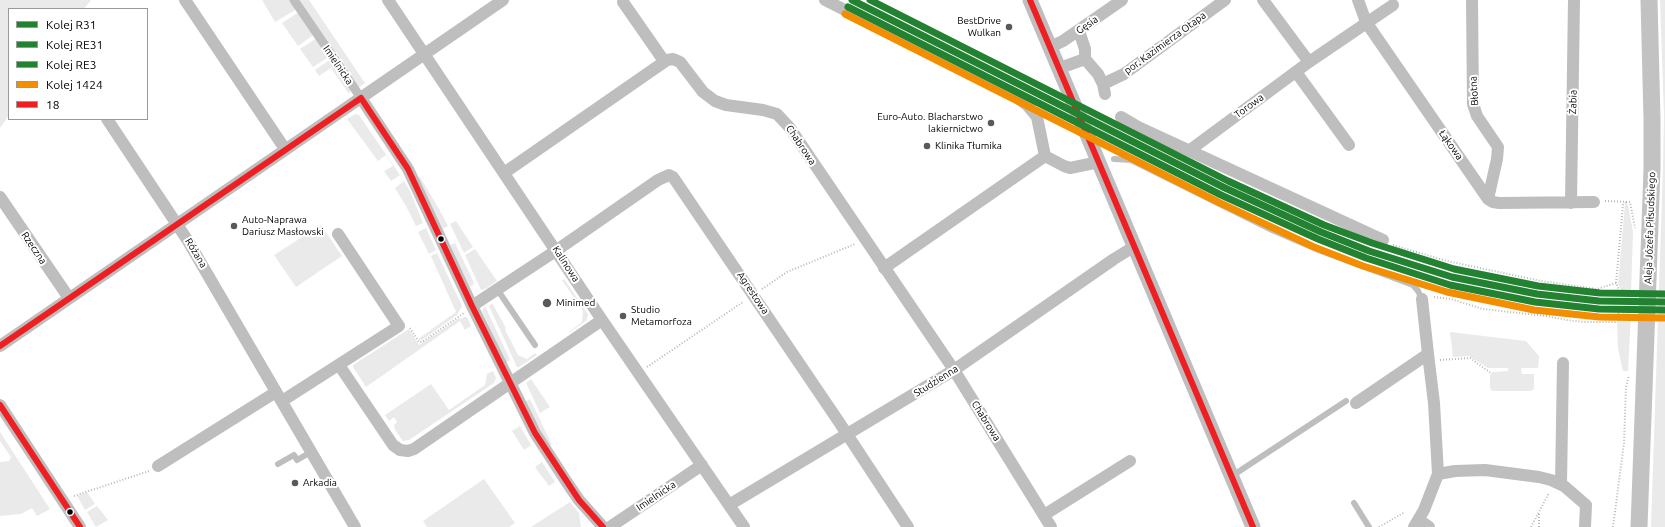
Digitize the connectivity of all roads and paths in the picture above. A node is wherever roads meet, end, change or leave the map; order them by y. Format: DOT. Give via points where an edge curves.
graph roads {
  1 [pos="186,0"];
  2 [pos="294,0"];
  3 [pos="388,0"];
  4 [pos="825,0"];
  5 [pos="1030,0"];
  6 [pos="1122,0"];
  7 [pos="1225,0"];
  8 [pos="1263,0"];
  9 [pos="1358,0"];
  10 [pos="1472,0"];
  11 [pos="1574,0"];
  12 [pos="1649,0"];
  13 [pos="500,1"];
  14 [pos="624,2"];
  15 [pos="1393,5"];
  16 [pos="1366,22"];
  17 [pos="1079,31"];
  18 [pos="1050,47"];
  19 [pos="424,54"];
  20 [pos="1085,59"];
  21 [pos="664,61"];
  22 [pos="1309,62"];
  23 [pos="1060,68"];
  24 [pos="1296,72"];
  25 [pos="361,98"];
  26 [pos="1121,117"];
  27 [pos="108,120"];
  28 [pos="1349,145"];
  29 [pos="285,149"];
  30 [pos="1190,150"];
  31 [pos="1045,156"];
  32 [pos="1114,159"];
  33 [pos="1099,162"];
  34 [pos="504,173"];
  35 [pos="0,197"];
  36 [pos="1488,199"];
  37 [pos="1594,202"];
  38 [pos="1627,202"];
  39 [pos="1572,203"];
  40 [pos="177,224"];
  41 [pos="1635,229"];
  42 [pos="338,234"];
  43 [pos="1383,240"];
  44 [pos="858,243"];
  45 [pos="1135,246"];
  46 [pos="557,250"];
  47 [pos="884,268"];
  48 [pos="1616,283"];
  49 [pos="497,289"];
  50 [pos="759,290"];
  51 [pos="1622,295"];
  52 [pos="69,298"];
  53 [pos="747,299"];
  54 [pos="1422,299"];
  55 [pos="469,308"];
  56 [pos="1622,311"];
  57 [pos="602,320"];
  58 [pos="410,327"];
  59 [pos="535,345"];
  60 [pos="0,346"];
  61 [pos="1428,358"];
  62 [pos="1563,362"];
  63 [pos="339,365"];
  64 [pos="645,368"];
  65 [pos="954,370"];
  66 [pos="1492,374"];
  67 [pos="1629,374"];
  68 [pos="509,383"];
  69 [pos="279,397"];
  70 [pos="1351,402"];
  71 [pos="0,405"];
  72 [pos="848,435"];
  73 [pos="311,452"];
  74 [pos="1130,461"];
  75 [pos="278,464"];
  76 [pos="702,465"];
  77 [pos="158,466"];
  78 [pos="1438,474"];
  79 [pos="1232,476"];
  80 [pos="1561,484"];
  81 [pos="1550,492"];
  82 [pos="74,496"];
  83 [pos="1354,503"];
  84 [pos="729,505"];
  85 [pos="1539,511"];
  86 [pos="1405,512"];
  87 [pos="1044,515"];
  88 [pos="1417,523"];
  89 [pos="80,527"];
  90 [pos="355,527"];
  91 [pos="603,527"];
  92 [pos="610,527"];
  93 [pos="744,527"];
  94 [pos="908,527"];
  95 [pos="1051,527"];
  96 [pos="1253,527"];
  97 [pos="1369,527"];
  98 [pos="1380,527"];
  99 [pos="1429,527"];
  100 [pos="1531,527"];
  101 [pos="1539,527"];
  102 [pos="1585,527"];
  103 [pos="1613,527"];
  104 [pos="1639,527"];
  1 -- 29 [label="street"];
  2 -- 25 [label="street, Imielnicka"];
  3 -- 19 [label="street, Kalinowa"];
  4 -- 31 [label="street" via="1015,96 1037,117"];
  5 -- 18 [label="street"];
  6 -- 17 [label="street, Gęsia"];
  7 -- 20 [label="street, por. Kazimierza Otapa" via="1104,89 1092,65"];
  8 -- 22 [label="street"];
  9 -- 16 [label="street, Łąkowa"];
  10 -- 36 [label="street, Błotna" via="1473,104 1477,116 1498,147"];
  11 -- 39 [label="street, Żabia"];
  12 -- 104 [label="main road, Aleja Józefa Piłsudskiego" via="1652,169"];
  13 -- 19 [label="street"];
  14 -- 21 [label="street"];
  15 -- 16 [label="street, Torowa"];
  16 -- 22 [label="street, Torowa"];
  16 -- 36 [label="street, Łąkowa"];
  17 -- 18 [label="street, Gęsia"];
  17 -- 20 [label="street" via="1085,49"];
  18 -- 23 [label="street"];
  19 -- 25 [label="street"];
  19 -- 34 [label="street, Kalinowa"];
  20 -- 23 [label="street"];
  21 -- 34 [label="street"];
  21 -- 47 [label="street, Chabrowa" via="677,60 703,92 715,101 763,110 777,114 784,120"];
  22 -- 24 [label="street, Torowa"];
  23 -- 33 [label="street"];
  24 -- 28 [label="street"];
  24 -- 30 [label="street, Torowa"];
  25 -- 29 [label="street"];
  25 -- 55 [label="street, Imielnicka" via="408,169"];
  26 -- 30 [label="street"];
  27 -- 40 [label="street, Różana"];
  29 -- 40 [label="street"];
  30 -- 43 [label="street"];
  31 -- 33 [label="street" via="1070,168"];
  31 -- 47 [label="street"];
  32 -- 54 [label="lane" via="1131,160 1272,230 1413,285"];
  33 -- 45 [label="street"];
  34 -- 46 [label="street, Kalinowa"];
  35 -- 52 [label="street, Rzeczna"];
  36 -- 39 [label="street" via="1500,203"];
  37 -- 38 [label="path"];
  37 -- 39 [label="street"];
  38 -- 41 [label="path" via="1630,202"];
  38 -- 48 [label="path" via="1623,205"];
  40 -- 52 [label="street"];
  40 -- 69 [label="street, Różana"];
  42 -- 63 [label="street" via="399,326"];
  43 -- 48 [label="path" via="1447,261 1541,281 1597,289"];
  44 -- 50 [label="path" via="786,272"];
  45 -- 65 [label="street, Studzienna"];
  45 -- 79 [label="street"];
  46 -- 49 [label="street"];
  46 -- 57 [label="street, Kalinowa"];
  46 -- 72 [label="street, Agrestowa" via="658,180 669,175 673,177"];
  47 -- 65 [label="street, Chabrowa"];
  48 -- 51 [label="path"];
  49 -- 55 [label="street"];
  49 -- 59 [label="lane"];
  52 -- 60 [label="street"];
  53 -- 64 [label="path"];
  54 -- 56 [label="path" via="1451,299 1483,309 1584,322 1615,322"];
  54 -- 61 [label="street"];
  55 -- 58 [label="path" via="422,342 419,342"];
  55 -- 68 [label="street, Imielnicka"];
  57 -- 68 [label="street"];
  57 -- 76 [label="street, Kalinowa"];
  61 -- 66 [label="path" via="1470,358"];
  61 -- 70 [label="street"];
  61 -- 78 [label="street" via="1434,403"];
  62 -- 80 [label="street"];
  63 -- 68 [label="street" via="393,445 403,451 414,449"];
  63 -- 69 [label="street"];
  65 -- 72 [label="street, Studzienna"];
  65 -- 87 [label="street, Chabrowa"];
  67 -- 103 [label="path" via="1626,387 1624,443"];
  68 -- 91 [label="street, Imielnicka" via="550,460"];
  69 -- 73 [label="street, Różana"];
  69 -- 77 [label="street"];
  70 -- 79 [label="lane"];
  71 -- 89 [label="street"];
  72 -- 84 [label="street, Studzienna"];
  72 -- 94 [label="street, Agrestowa"];
  73 -- 75 [label="lane" via="297,460 294,455"];
  73 -- 90 [label="street, Różana"];
  74 -- 87 [label="street"];
  76 -- 84 [label="street, Kalinowa"];
  76 -- 92 [label="street, Imielnicka"];
  77 -- 82 [label="path" via="150,471"];
  78 -- 80 [label="street" via="1485,470 1539,477"];
  78 -- 88 [label="street"];
  79 -- 96 [label="street"];
  80 -- 102 [label="street" via="1586,505"];
  81 -- 85 [label="path"];
  83 -- 97 [label="lane"];
  84 -- 93 [label="street, Kalinowa"];
  85 -- 100 [label="path"];
  85 -- 101 [label="path"];
  86 -- 98 [label="path"];
  87 -- 95 [label="street, Chabrowa"];
  88 -- 99 [label="street"];
}
